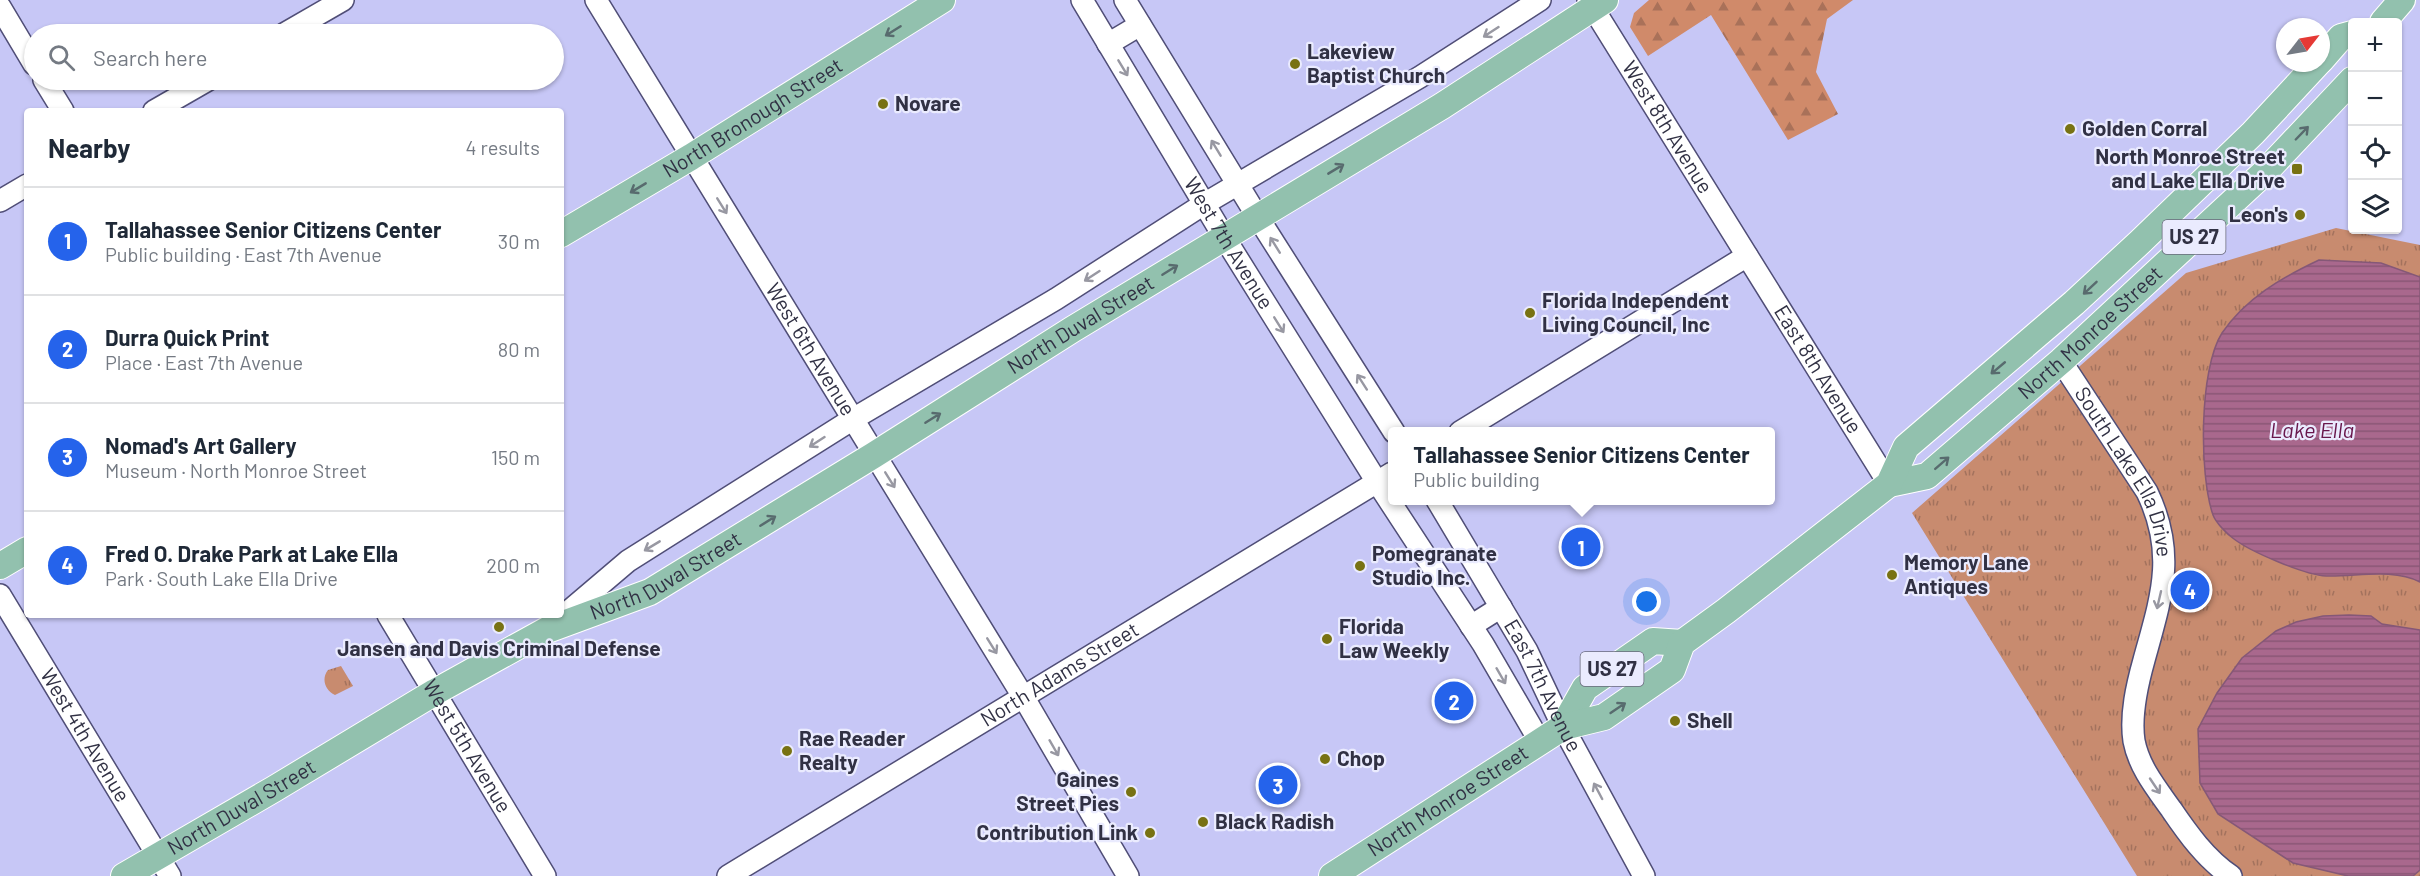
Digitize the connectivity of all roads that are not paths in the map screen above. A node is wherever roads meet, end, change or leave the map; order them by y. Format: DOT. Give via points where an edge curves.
graph roads {
  1 [pos="343,0"];
  2 [pos="596,0"];
  3 [pos="942,0"];
  4 [pos="1082,0"];
  5 [pos="1125,0"];
  6 [pos="1540,0"];
  7 [pos="2402,0"];
  8 [pos="1595,3"];
  9 [pos="0,7"];
  10 [pos="2386,18"];
  11 [pos="301,24"];
  12 [pos="1140,25"];
  13 [pos="2348,35"];
  14 [pos="1108,44"];
  15 [pos="24,47"];
  16 [pos="2330,50"];
  17 [pos="2310,72"];
  18 [pos="2348,84"];
  19 [pos="50,90"];
  20 [pos="191,90"];
  21 [pos="61,108"];
  22 [pos="159,108"];
  23 [pos="691,157"];
  24 [pos="1238,184"];
  25 [pos="24,187"];
  26 [pos="0,201"];
  27 [pos="1204,204"];
  28 [pos="1257,216"];
  29 [pos="564,232"];
  30 [pos="1224,237"];
  31 [pos="1747,256"];
  32 [pos="2042,330"];
  33 [pos="2061,361"];
  34 [pos="852,419"];
  35 [pos="1391,427"];
  36 [pos="1468,427"];
  37 [pos="874,454"];
  38 [pos="1385,478"];
  39 [pos="1889,484"];
  40 [pos="1401,505"];
  41 [pos="1439,505"];
  42 [pos="24,552"];
  43 [pos="0,566"];
  44 [pos="0,595"];
  45 [pos="1501,607"];
  46 [pos="564,616"];
  47 [pos="390,618"];
  48 [pos="561,618"];
  49 [pos="1471,626"];
  50 [pos="547,630"];
  51 [pos="1682,643"];
  52 [pos="435,692"];
  53 [pos="1024,698"];
  54 [pos="1563,727"];
  55 [pos="1540,742"];
  56 [pos="164,865"];
  57 [pos="124,876"];
  58 [pos="545,876"];
  59 [pos="728,876"];
  60 [pos="1128,876"];
  61 [pos="1332,876"];
  62 [pos="1644,876"];
  63 [pos="2231,876"];
  1 -- 11 [label="street"];
  2 -- 23 [label="street, West 6th Avenue"];
  3 -- 23 [label="main road, North Bronough Street, one-way"];
  4 -- 14 [label="street, West 7th Avenue"];
  5 -- 12 [label="street, West 7th Avenue"];
  6 -- 24 [label="street, North Duval Street, one-way" via="1420,77"];
  7 -- 10 [label="main road"];
  28 -- 8 [label="main road, North Duval Street, one-way" via="1442,106"];
  8 -- 31 [label="street, West 8th Avenue"];
  9 -- 15 [label="street"];
  12 -- 14 [label="street"];
  24 -- 12 [label="street, West 7th Avenue, one-way"];
  13 -- 16 [label="main road, North Monroe Street / US 27"];
  14 -- 27 [label="street, West 7th Avenue, one-way"];
  17 -- 32 [label="main road, North Monroe Street / US 27, one-way" via="2140,242"];
  33 -- 18 [label="main road, North Monroe Street / US 27, one-way" via="2266,171"];
  19 -- 21 [label="street"];
  20 -- 22 [label="street"];
  23 -- 29 [label="main road, North Bronough Street, one-way"];
  23 -- 34 [label="street, West 6th Avenue, one-way"];
  24 -- 27 [label="street, North Duval Street"];
  24 -- 28 [label="street, West 7th Avenue"];
  25 -- 26 [label="street"];
  27 -- 30 [label="street, West 7th Avenue"];
  27 -- 34 [label="street, North Duval Street, one-way" via="1056,299"];
  28 -- 30 [label="main road, North Duval Street"];
  35 -- 28 [label="street, West 7th Avenue, one-way"];
  37 -- 30 [label="main road, North Duval Street, one-way"];
  30 -- 38 [label="street, West 7th Avenue, one-way"];
  31 -- 36 [label="street"];
  31 -- 39 [label="street, East 8th Avenue"];
  32 -- 33 [label="main road"];
  32 -- 39 [label="main road, North Monroe Street / US 27, one-way" via="1906,447"];
  39 -- 33 [label="main road, North Monroe Street / US 27, one-way" via="1927,476"];
  33 -- 63 [label="street, South Lake Ella Drive, one-way" via="2147,492 2164,537 2162,584 2137,685 2133,723 2139,760 2186,831"];
  34 -- 37 [label="street, West 6th Avenue"];
  34 -- 46 [label="street, North Duval Street, one-way" via="628,561"];
  50 -- 37 [label="main road, North Duval Street, one-way" via="650,592"];
  37 -- 53 [label="street, West 6th Avenue, one-way"];
  38 -- 53 [label="street, North Adams Street"];
  39 -- 51 [label="main road, North Monroe Street / US 27"];
  40 -- 49 [label="street, East 7th Avenue"];
  41 -- 45 [label="street, East 7th Avenue"];
  42 -- 43 [label="main road"];
  44 -- 56 [label="street, West 4th Avenue"];
  45 -- 49 [label="street"];
  45 -- 54 [label="street, East 7th Avenue"];
  47 -- 52 [label="street, West 5th Avenue"];
  48 -- 50 [label="street, North Duval Street, one-way"];
  49 -- 55 [label="street, East 7th Avenue, one-way"];
  50 -- 52 [label="main road, North Duval Street"];
  54 -- 51 [label="main road, North Monroe Street / US 27, one-way" via="1604,717 1672,670"];
  51 -- 54 [label="main road, North Monroe Street / US 27" via="1653,641 1585,688"];
  52 -- 56 [label="main road, North Duval Street" via="274,789"];
  52 -- 58 [label="street, West 5th Avenue"];
  53 -- 59 [label="street, North Adams Street"];
  53 -- 60 [label="street, West 6th Avenue, one-way"];
  54 -- 55 [label="main road, North Monroe Street / US 27"];
  62 -- 54 [label="street, East 7th Avenue, one-way"];
  55 -- 61 [label="main road, North Monroe Street / US 27"];
  56 -- 57 [label="main road, North Duval Street"];
}
